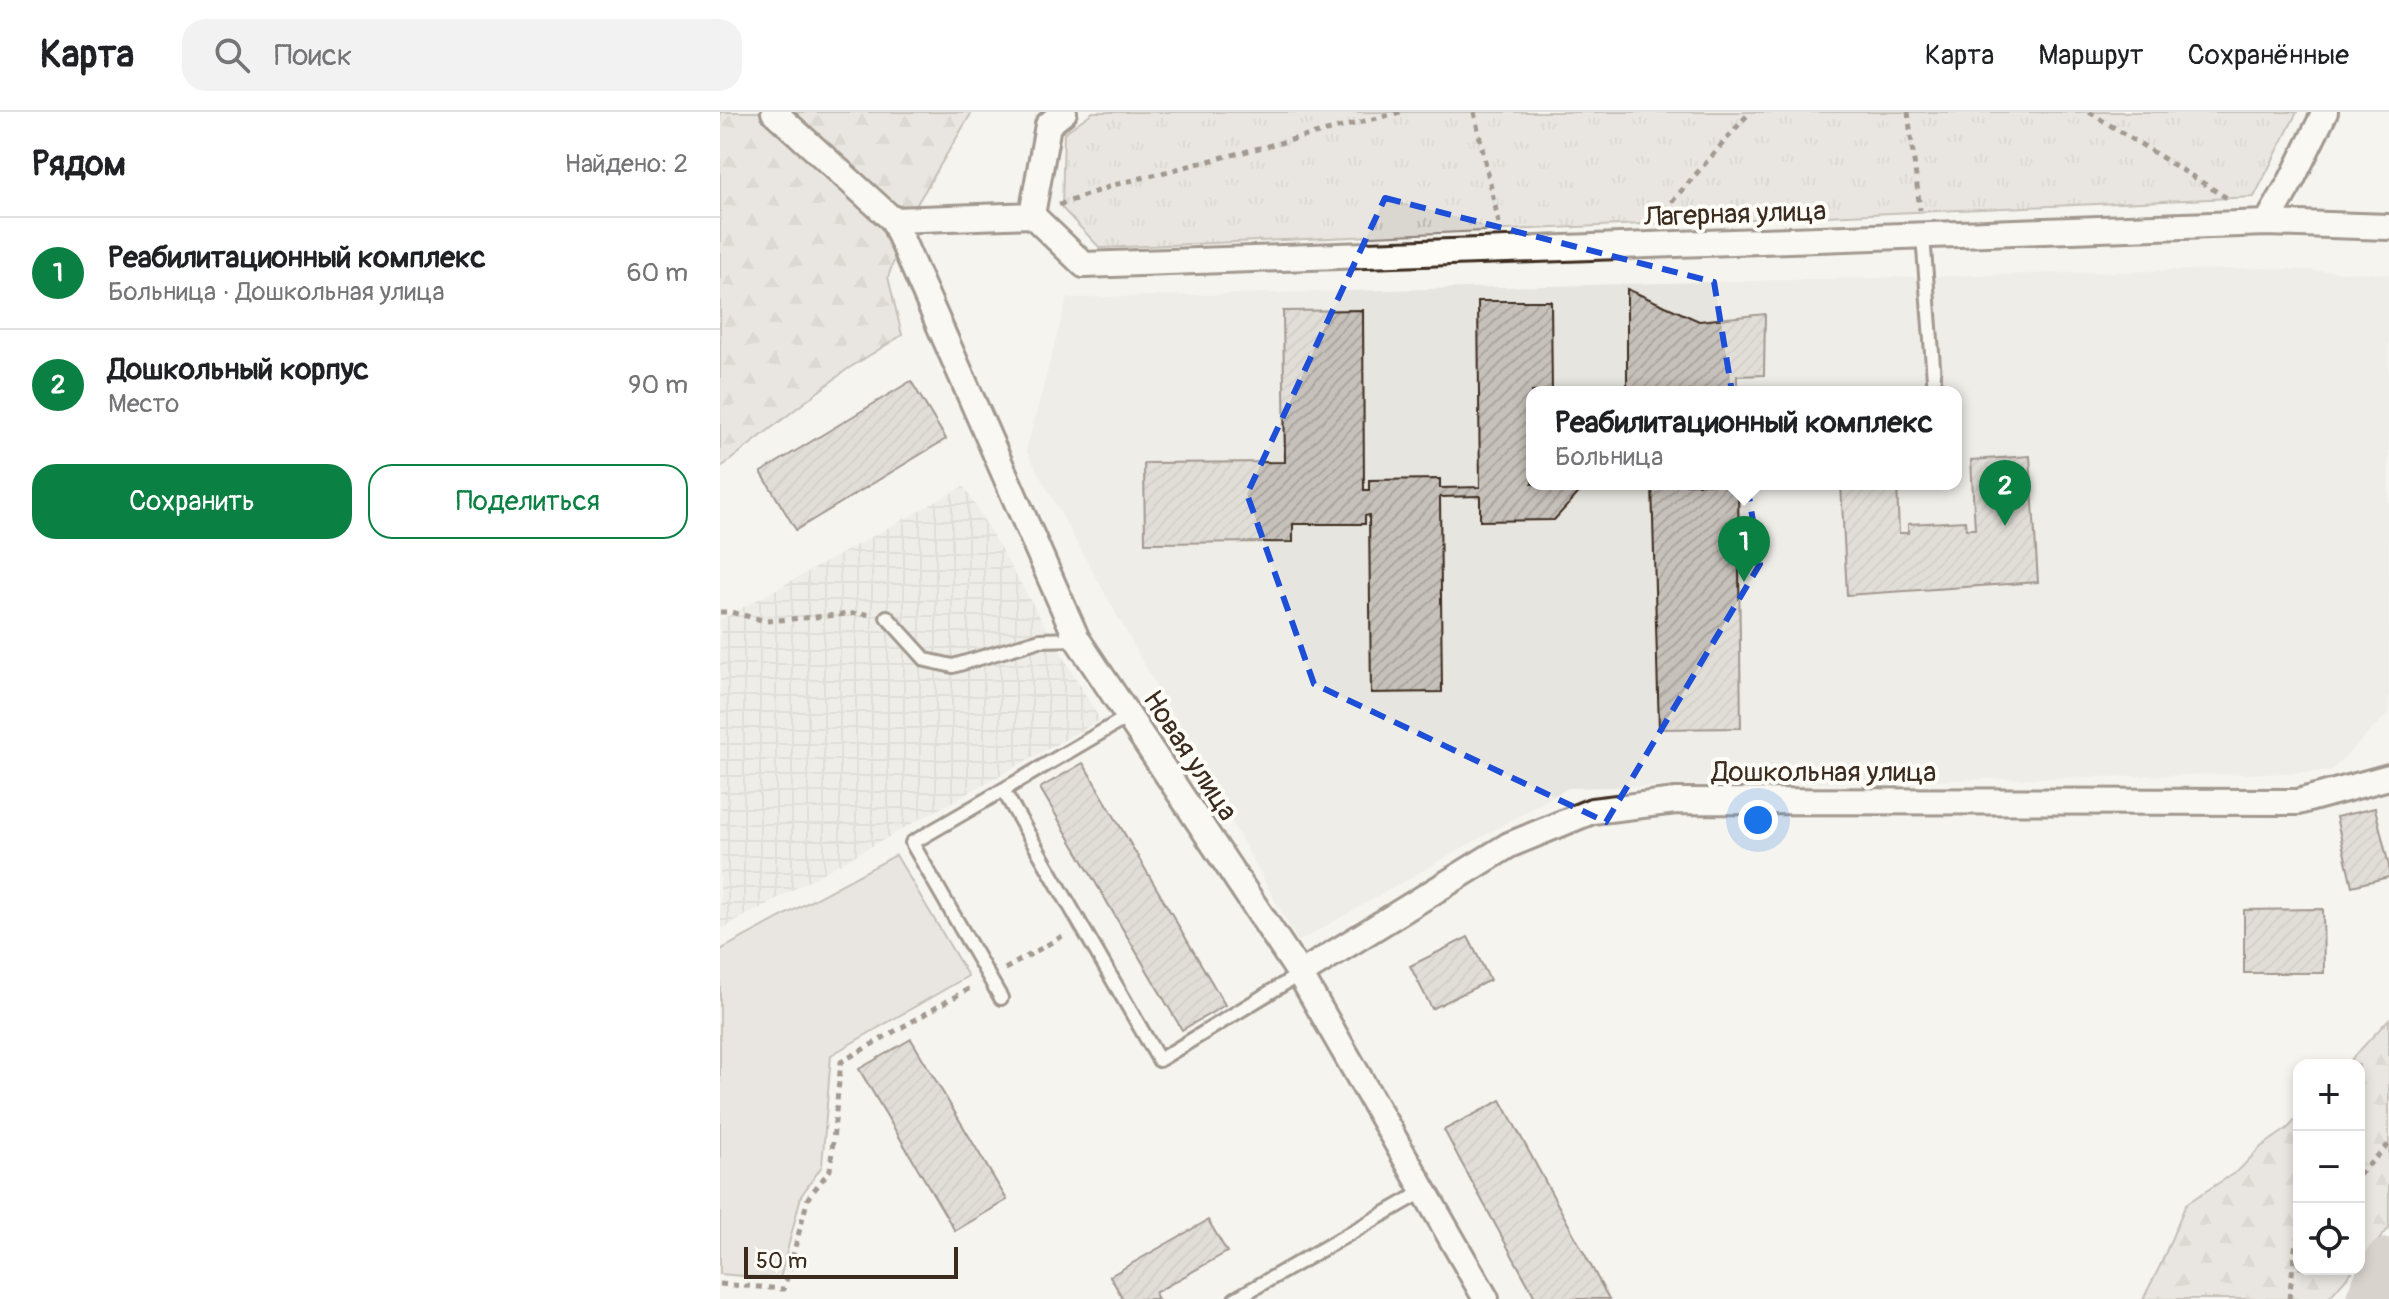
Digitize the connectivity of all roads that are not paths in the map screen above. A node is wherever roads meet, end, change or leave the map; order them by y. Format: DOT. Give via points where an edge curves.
graph roads {
  1 [pos="774,112"];
  2 [pos="1064,112"];
  3 [pos="2325,112"];
  4 [pos="1032,215"];
  5 [pos="893,220"];
  6 [pos="2267,223"];
  7 [pos="2389,227"];
  8 [pos="1923,236"];
  9 [pos="1935,386"];
  10 [pos="887,617"];
  11 [pos="1077,639"];
  12 [pos="1129,716"];
  13 [pos="2389,777"];
  14 [pos="1003,790"];
  15 [pos="1300,974"];
  16 [pos="1001,998"];
  17 [pos="1424,1191"];
  18 [pos="1235,1299"];
  19 [pos="1486,1299"];
  1 -- 5 [label="street"];
  2 -- 4 [label="street" via="1048,125"];
  3 -- 6 [label="street"];
  4 -- 5 [label="street"];
  4 -- 8 [label="street, Лагерная улица" via="1084,265"];
  5 -- 11 [label="street, Новая улица"];
  6 -- 7 [label="street, Лагерная улица"];
  6 -- 8 [label="street, Лагерная улица"];
  8 -- 9 [label="lane"];
  10 -- 11 [label="lane" via="926,660 953,666 1040,640"];
  11 -- 12 [label="street, Новая улица"];
  12 -- 14 [label="lane"];
  12 -- 15 [label="street, Новая улица"];
  13 -- 15 [label="street, Дошкольная улица" via="2298,802 1676,801 1592,811 1509,845"];
  14 -- 15 [label="lane" via="1159,1060"];
  14 -- 16 [label="lane" via="912,843"];
  15 -- 17 [label="street, Новая улица"];
  17 -- 18 [label="lane"];
  17 -- 19 [label="street, Новая улица"];
}
